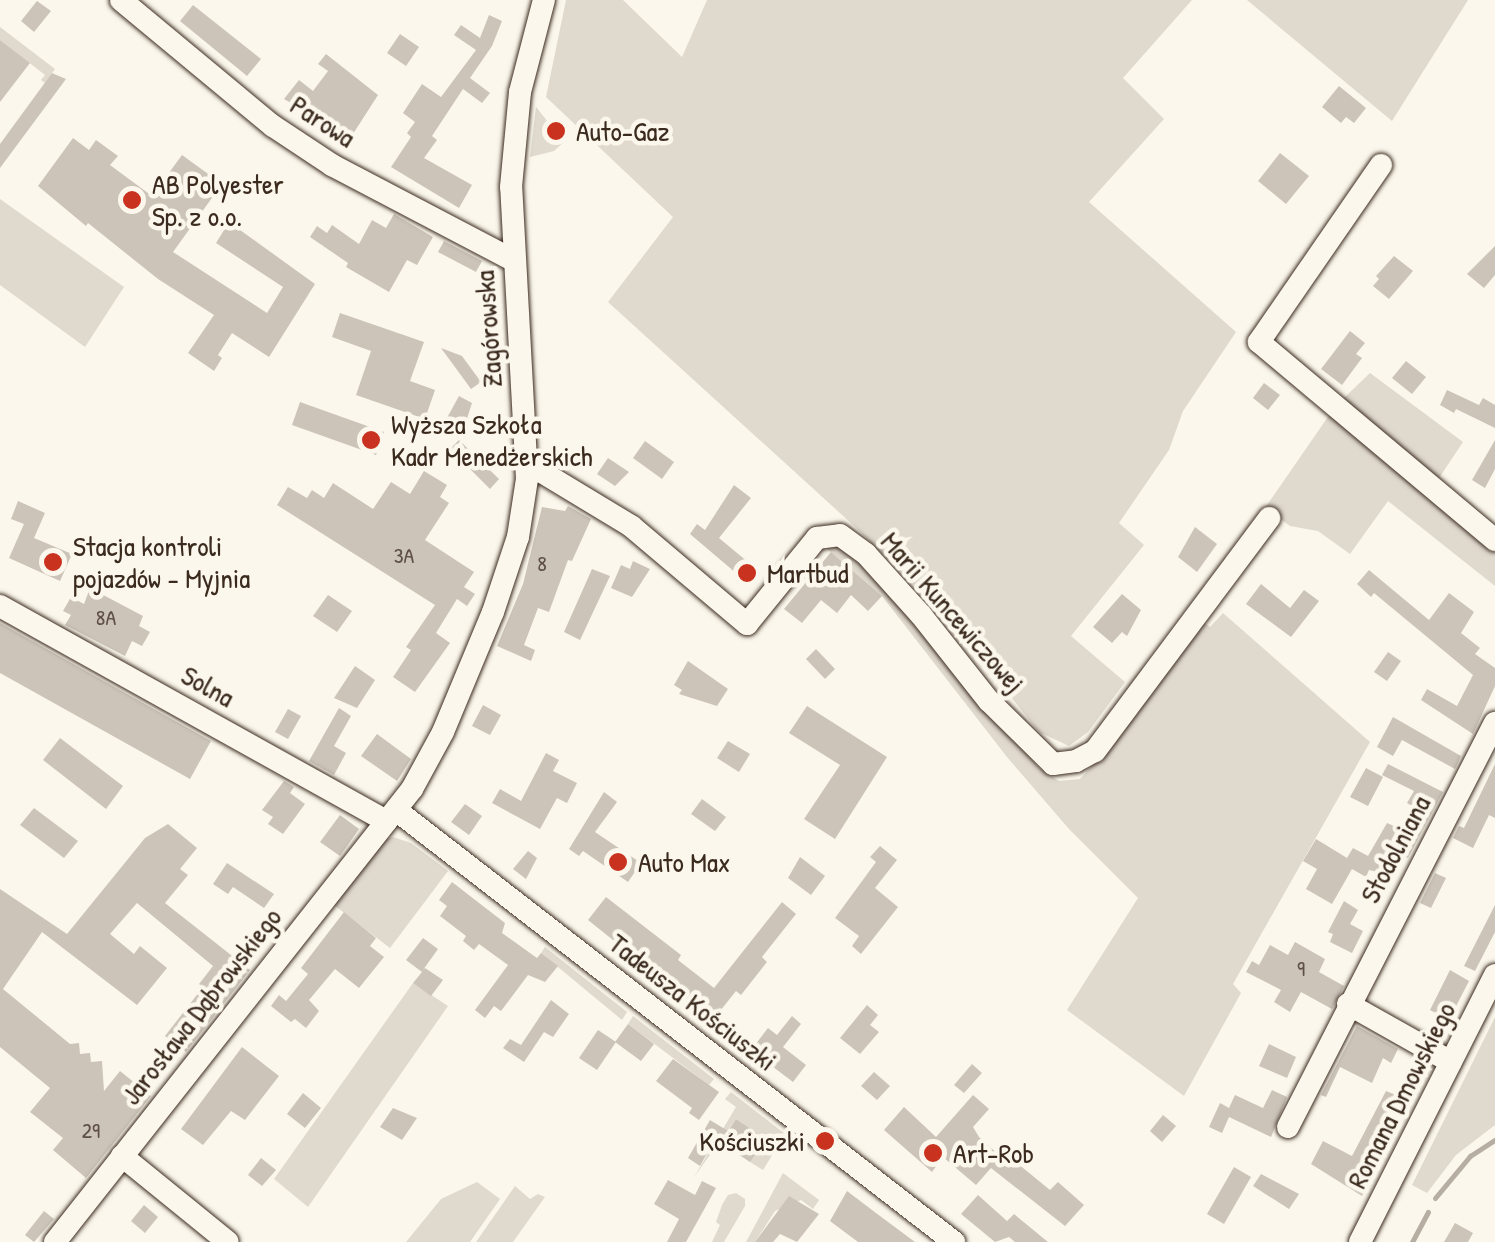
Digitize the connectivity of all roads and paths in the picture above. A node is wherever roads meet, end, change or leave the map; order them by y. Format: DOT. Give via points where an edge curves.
graph roads {
  1 [pos="121,0"];
  2 [pos="544,0"];
  3 [pos="1380,166"];
  4 [pos="513,260"];
  5 [pos="527,463"];
  6 [pos="1268,518"];
  7 [pos="1495,540"];
  8 [pos="0,606"];
  9 [pos="1495,722"];
  10 [pos="391,815"];
  11 [pos="1495,975"];
  12 [pos="1348,1004"];
  13 [pos="1450,1062"];
  14 [pos="1288,1126"];
  15 [pos="122,1156"];
  16 [pos="55,1242"];
  17 [pos="228,1242"];
  18 [pos="954,1242"];
  19 [pos="1360,1242"];
  1 -- 4 [label="street, Parowa" via="274,126 332,165"];
  2 -- 4 [label="street, Zagórowska" via="516,118"];
  3 -- 7 [label="street" via="1259,342"];
  4 -- 5 [label="street, Zagórowska"];
  5 -- 6 [label="street, Marii Kuncewiczowej" via="631,526 747,624 817,538 840,535 866,554 989,702 1054,764 1094,751"];
  5 -- 10 [label="street, Zagórowska" via="518,537 493,612 435,750"];
  8 -- 10 [label="street, Solna"];
  9 -- 12 [label="street, Stodolniana"];
  10 -- 15 [label="street, Jarosława Dąbrowskiego"];
  10 -- 18 [label="street, Tadeusza Kościuszki"];
  11 -- 13 [label="street, Romana Dmowskiego"];
  12 -- 13 [label="street"];
  12 -- 14 [label="street, Stodolniana"];
  13 -- 19 [label="street, Romana Dmowskiego"];
  15 -- 16 [label="street, Jarosława Dąbrowskiego"];
  15 -- 17 [label="street"];
}
